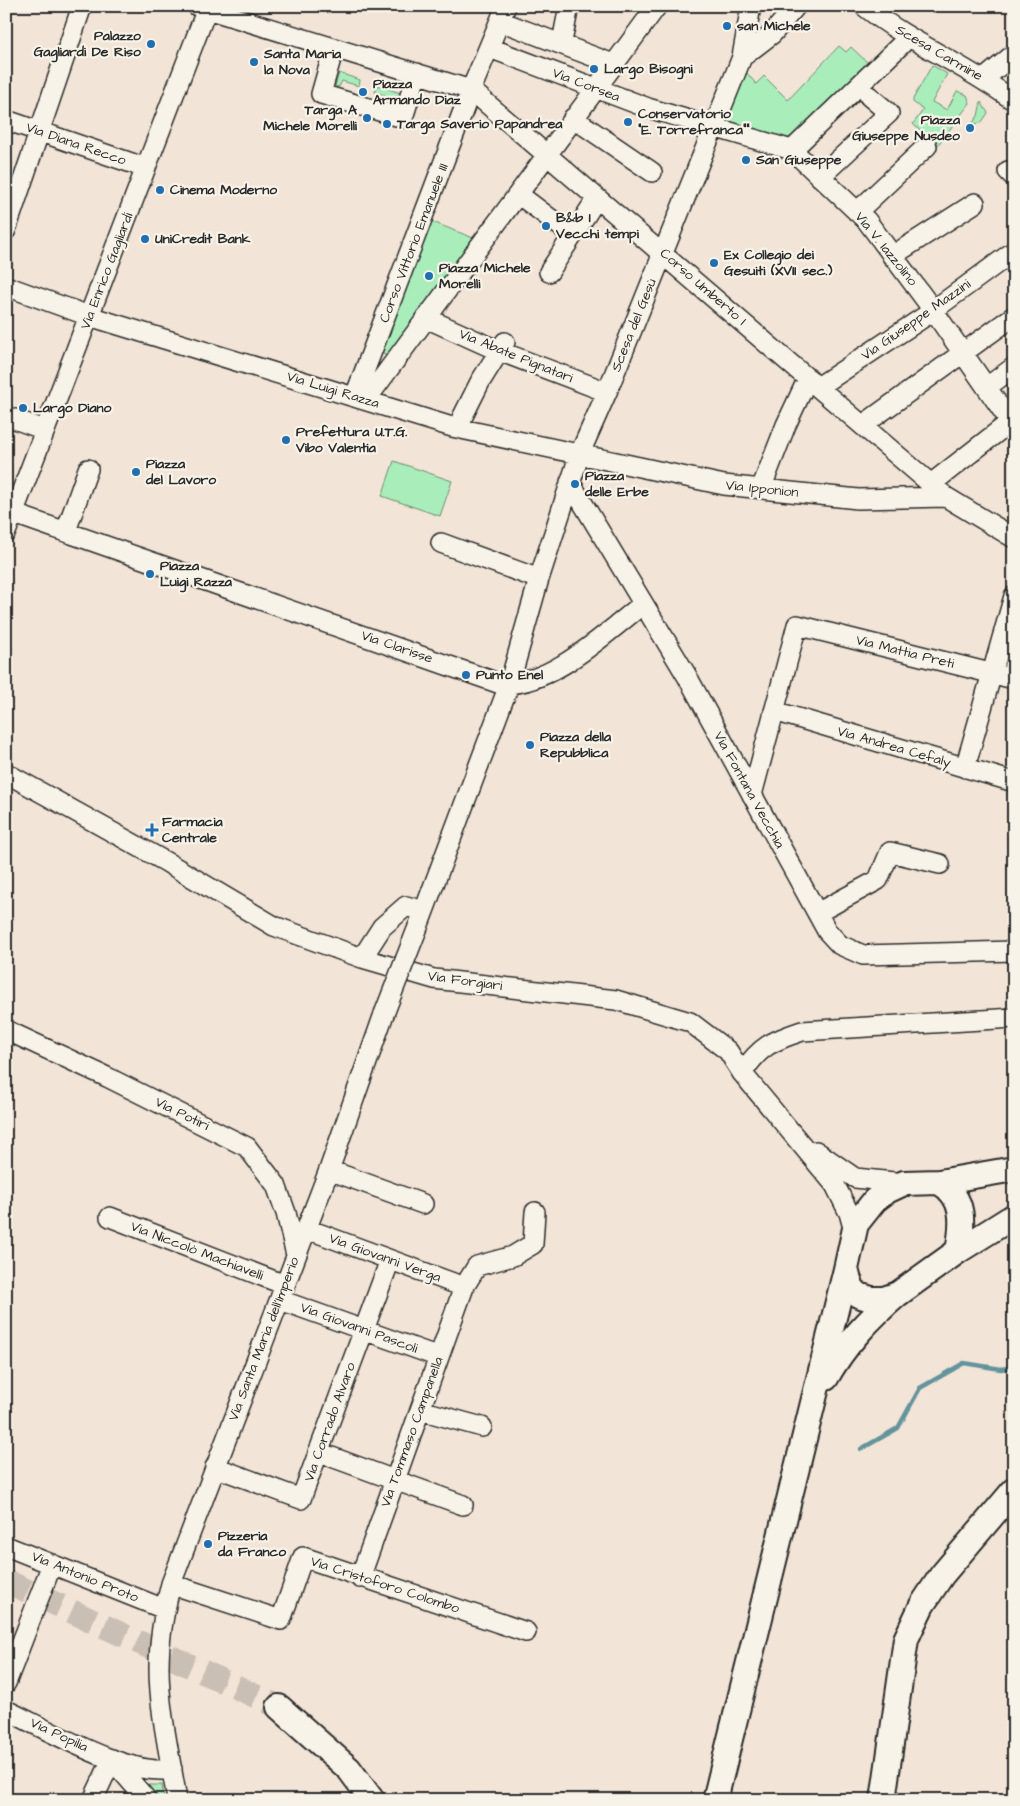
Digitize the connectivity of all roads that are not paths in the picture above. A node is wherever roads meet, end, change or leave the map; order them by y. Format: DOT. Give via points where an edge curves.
graph roads {
  1 [pos="82,6"];
  2 [pos="569,6"];
  3 [pos="657,6"];
  4 [pos="752,6"];
  5 [pos="796,6"];
  6 [pos="864,6"];
  7 [pos="204,7"];
  8 [pos="503,13"];
  9 [pos="909,37"];
  10 [pos="562,42"];
  11 [pos="334,48"];
  12 [pos="490,48"];
  13 [pos="1014,54"];
  14 [pos="742,57"];
  15 [pos="613,64"];
  16 [pos="418,73"];
  17 [pos="984,79"];
  18 [pos="596,88"];
  19 [pos="471,90"];
  20 [pos="869,96"];
  21 [pos="1014,101"];
  22 [pos="573,118"];
  23 [pos="6,120"];
  24 [pos="712,128"];
  25 [pos="40,131"];
  26 [pos="927,146"];
  27 [pos="792,150"];
  28 [pos="547,154"];
  29 [pos="146,168"];
  30 [pos="652,172"];
  31 [pos="820,177"];
  32 [pos="518,194"];
  33 [pos="597,198"];
  34 [pos="975,203"];
  35 [pos="857,212"];
  36 [pos="6,230"];
  37 [pos="572,235"];
  38 [pos="1014,252"];
  39 [pos="664,253"];
  40 [pos="892,256"];
  41 [pos="548,272"];
  42 [pos="6,286"];
  43 [pos="933,310"];
  44 [pos="89,316"];
  45 [pos="1014,316"];
  46 [pos="426,318"];
  47 [pos="502,346"];
  48 [pos="963,352"];
  49 [pos="1014,368"];
  50 [pos="813,382"];
  51 [pos="987,387"];
  52 [pos="607,392"];
  53 [pos="361,398"];
  54 [pos="6,416"];
  55 [pos="1013,423"];
  56 [pos="863,425"];
  57 [pos="457,428"];
  58 [pos="45,430"];
  59 [pos="580,453"];
  60 [pos="88,469"];
  61 [pos="570,482"];
  62 [pos="931,484"];
  63 [pos="761,489"];
  64 [pos="946,497"];
  65 [pos="10,512"];
  66 [pos="66,531"];
  67 [pos="6,532"];
  68 [pos="1014,538"];
  69 [pos="441,544"];
  70 [pos="539,579"];
  71 [pos="1014,596"];
  72 [pos="643,604"];
  73 [pos="992,673"];
  74 [pos="1014,679"];
  75 [pos="509,685"];
  76 [pos="774,711"];
  77 [pos="965,768"];
  78 [pos="6,772"];
  79 [pos="1014,782"];
  80 [pos="752,795"];
  81 [pos="940,864"];
  82 [pos="817,913"];
  83 [pos="421,919"];
  84 [pos="1014,951"];
  85 [pos="362,958"];
  86 [pos="1014,1018"];
  87 [pos="6,1030"];
  88 [pos="742,1072"];
  89 [pos="793,1136"];
  90 [pos="1014,1169"];
  91 [pos="329,1170"];
  92 [pos="939,1182"];
  93 [pos="904,1183"];
  94 [pos="423,1204"];
  95 [pos="535,1212"];
  96 [pos="1014,1216"];
  97 [pos="110,1217"];
  98 [pos="307,1229"];
  99 [pos="854,1231"];
  100 [pos="958,1251"];
  101 [pos="296,1255"];
  102 [pos="390,1260"];
  103 [pos="846,1269"];
  104 [pos="464,1287"];
  105 [pos="282,1293"];
  106 [pos="898,1294"];
  107 [pos="364,1330"];
  108 [pos="439,1357"];
  109 [pos="811,1406"];
  110 [pos="420,1410"];
  111 [pos="482,1427"];
  112 [pos="318,1452"];
  113 [pos="215,1467"];
  114 [pos="395,1480"];
  115 [pos="1014,1490"];
  116 [pos="463,1505"];
  117 [pos="6,1546"];
  118 [pos="52,1564"];
  119 [pos="360,1578"];
  120 [pos="171,1584"];
  121 [pos="164,1609"];
  122 [pos="526,1632"];
  123 [pos="6,1683"];
  124 [pos="278,1707"];
  125 [pos="6,1710"];
  126 [pos="112,1759"];
  127 [pos="172,1769"];
  128 [pos="92,1800"];
  129 [pos="147,1800"];
  130 [pos="177,1800"];
  131 [pos="372,1800"];
  132 [pos="715,1800"];
  133 [pos="882,1800"];
  1 -- 25 [label="street"];
  2 -- 10 [label="street"];
  3 -- 15 [label="street"];
  4 -- 14 [label="street, Scesa del Gesù"];
  5 -- 14 [label="street" via="772,34"];
  6 -- 9 [label="street, Scesa Carmine"];
  7 -- 11 [label="street, Corso Umberto I"];
  7 -- 29 [label="street, Via Enrico Gagliardi"];
  8 -- 10 [label="street"];
  8 -- 12 [label="street, Corso Vittorio Emanuele III"];
  9 -- 17 [label="street, Scesa Carmine"];
  9 -- 27 [label="street"];
  10 -- 15 [label="street"];
  11 -- 16 [label="street, Corso Umberto I"];
  11 -- 16 [label="street" via="321,94 403,118"];
  12 -- 18 [label="street, Via Corsea"];
  12 -- 19 [label="street, Corso Vittorio Emanuele III"];
  13 -- 17 [label="street"];
  14 -- 24 [label="street, Scesa del Gesù"];
  15 -- 18 [label="street"];
  16 -- 19 [label="street, Corso Umberto I"];
  17 -- 21 [label="street, Scesa Carmine"];
  18 -- 22 [label="street"];
  18 -- 24 [label="street, Via Corsea"];
  19 -- 28 [label="street, Corso Umberto I"];
  19 -- 53 [label="street, Corso Vittorio Emanuele III"];
  20 -- 31 [label="street" via="889,113"];
  22 -- 28 [label="street"];
  22 -- 30 [label="street"];
  23 -- 25 [label="street, Via Diana Recco"];
  24 -- 27 [label="street, Via V. Iazzolino"];
  24 -- 39 [label="street, Scesa del Gesù"];
  25 -- 29 [label="street, Via Diana Recco"];
  25 -- 36 [label="street"];
  26 -- 35 [label="street"];
  27 -- 31 [label="street, Via V. Iazzolino"];
  28 -- 32 [label="street"];
  28 -- 33 [label="street, Corso Umberto I"];
  29 -- 44 [label="street, Via Enrico Gagliardi"];
  31 -- 35 [label="street, Via V. Iazzolino"];
  32 -- 37 [label="street"];
  32 -- 46 [label="street"];
  33 -- 37 [label="street"];
  33 -- 39 [label="street, Corso Umberto I"];
  34 -- 40 [label="street"];
  35 -- 40 [label="street, Via V. Iazzolino"];
  37 -- 41 [label="street"];
  38 -- 43 [label="street, Via Giuseppe Mazzini"];
  39 -- 50 [label="street, Corso Umberto I"];
  39 -- 52 [label="street, Scesa del Gesù"];
  40 -- 43 [label="street, Via V. Iazzolino"];
  42 -- 44 [label="street, Via Luigi Razza"];
  43 -- 48 [label="street, Via V. Iazzolino"];
  43 -- 50 [label="street, Via Giuseppe Mazzini"];
  44 -- 53 [label="street, Via Luigi Razza"];
  44 -- 58 [label="street, Via Enrico Gagliardi"];
  45 -- 48 [label="street"];
  46 -- 47 [label="street, Via Abate Pignatari"];
  46 -- 53 [label="street"];
  47 -- 52 [label="street, Via Abate Pignatari"];
  47 -- 57 [label="street"];
  48 -- 51 [label="street, Via V. Iazzolino"];
  48 -- 56 [label="street"];
  49 -- 51 [label="street"];
  50 -- 56 [label="street, Corso Umberto I"];
  50 -- 63 [label="street" via="786,425"];
  51 -- 55 [label="street, Via V. Iazzolino"];
  52 -- 59 [label="street, Scesa del Gesù"];
  53 -- 57 [label="street, Via Luigi Razza"];
  54 -- 58 [label="street"];
  55 -- 62 [label="street"];
  56 -- 62 [label="street, Corso Umberto I"];
  57 -- 59 [label="street, Via Luigi Razza"];
  58 -- 65 [label="street, Via Enrico Gagliardi"];
  59 -- 61 [label="street, Scesa del Gesù"];
  59 -- 63 [label="street, Via Ipponion" via="724,485"];
  60 -- 66 [label="street"];
  61 -- 70 [label="street, Scesa del Gesù"];
  61 -- 72 [label="street, Via Fontana Vecchia"];
  62 -- 64 [label="street, Corso Umberto I"];
  63 -- 64 [label="street, Via Ipponion" via="858,499"];
  64 -- 68 [label="street, Corso Umberto I"];
  65 -- 66 [label="street, Via Clarisse"];
  65 -- 67 [label="street, Via Enrico Gagliardi"];
  66 -- 75 [label="street, Via Clarisse"];
  69 -- 70 [label="street"];
  70 -- 75 [label="street, Scesa del Gesù"];
  71 -- 73 [label="street"];
  72 -- 75 [label="street" via="584,650 541,676"];
  72 -- 80 [label="street, Via Fontana Vecchia" via="687,676"];
  73 -- 74 [label="street, Via Mattia Preti"];
  73 -- 76 [label="street, Via Mattia Preti" via="797,625"];
  73 -- 77 [label="street"];
  75 -- 83 [label="street, Via Santa Maria dell'Imperio"];
  76 -- 77 [label="street, Via Andrea Cefaly"];
  76 -- 80 [label="street"];
  77 -- 79 [label="street, Via Andrea Cefaly"];
  78 -- 85 [label="street, Via Forgiari" via="274,926"];
  80 -- 82 [label="street, Via Fontana Vecchia"];
  81 -- 82 [label="street" via="890,852 878,880"];
  82 -- 84 [label="street, Via Fontana Vecchia" via="840,946 863,955"];
  83 -- 85 [label="street" via="406,906 382,927"];
  83 -- 91 [label="street, Via Santa Maria dell'Imperio, bridge"];
  85 -- 88 [label="street, Via Forgiari" via="434,979 616,1000 666,1014 690,1022 710,1037 728,1051"];
  86 -- 88 [label="street" via="802,1031 771,1041"];
  87 -- 101 [label="street, Via Potiri" via="247,1147 276,1185"];
  88 -- 89 [label="street, Via Forgiari"];
  89 -- 93 [label="street" via="855,1178"];
  89 -- 99 [label="street" via="835,1184"];
  90 -- 92 [label="main road"];
  91 -- 94 [label="street"];
  91 -- 98 [label="street, Via Santa Maria dell'Imperio"];
  92 -- 93 [label="main road"];
  92 -- 100 [label="main road" via="951,1189 959,1202 961,1233"];
  93 -- 99 [label="main road" via="875,1200"];
  95 -- 104 [label="street, Via Tommaso Campanella" via="533,1244 513,1256 477,1266"];
  96 -- 100 [label="main road"];
  97 -- 105 [label="street, Via Niccolò Machiavelli"];
  98 -- 101 [label="street, Via Santa Maria dell'Imperio"];
  98 -- 102 [label="street, Via Giovanni Verga"];
  99 -- 103 [label="main road"];
  100 -- 106 [label="main road"];
  101 -- 105 [label="street, Via Santa Maria dell'Imperio"];
  102 -- 104 [label="street, Via Giovanni Verga"];
  102 -- 107 [label="street, Via Corrado Alvaro"];
  103 -- 106 [label="main road" via="852,1288 858,1295 878,1299"];
  103 -- 109 [label="main road"];
  104 -- 108 [label="street, Via Tommaso Campanella"];
  105 -- 107 [label="street, Via Giovanni Pascoli"];
  105 -- 113 [label="street, Via Santa Maria dell'Imperio"];
  106 -- 109 [label="main road" via="859,1331 838,1357"];
  107 -- 108 [label="street, Via Giovanni Pascoli"];
  107 -- 112 [label="street, Via Corrado Alvaro"];
  108 -- 110 [label="street, Via Tommaso Campanella"];
  109 -- 132 [label="main road"];
  110 -- 111 [label="street"];
  110 -- 114 [label="street, Via Tommaso Campanella"];
  112 -- 113 [label="street, Via Corrado Alvaro" via="301,1499"];
  112 -- 114 [label="street"];
  113 -- 120 [label="street, Via Santa Maria dell'Imperio"];
  114 -- 116 [label="street"];
  114 -- 119 [label="street, Via Tommaso Campanella"];
  115 -- 133 [label="main road" via="942,1575 922,1605 906,1639"];
  117 -- 118 [label="street, Via Antonio Proto"];
  118 -- 121 [label="street, Via Antonio Proto"];
  118 -- 123 [label="street"];
  119 -- 120 [label="street, Via Cristoforo Colombo" via="303,1558 281,1620"];
  119 -- 122 [label="street, Via Cristoforo Colombo"];
  120 -- 121 [label="street, Via Santa Maria dell'Imperio"];
  121 -- 127 [label="street, Via Santa Maria dell'Imperio" via="160,1699"];
  124 -- 131 [label="main road" via="349,1769"];
  125 -- 126 [label="street, Via Popilia"];
  126 -- 127 [label="street, Via Popilia" via="146,1770"];
  126 -- 128 [label="street"];
  126 -- 129 [label="street"];
  127 -- 130 [label="street, Via Santa Maria dell'Imperio"];
}
